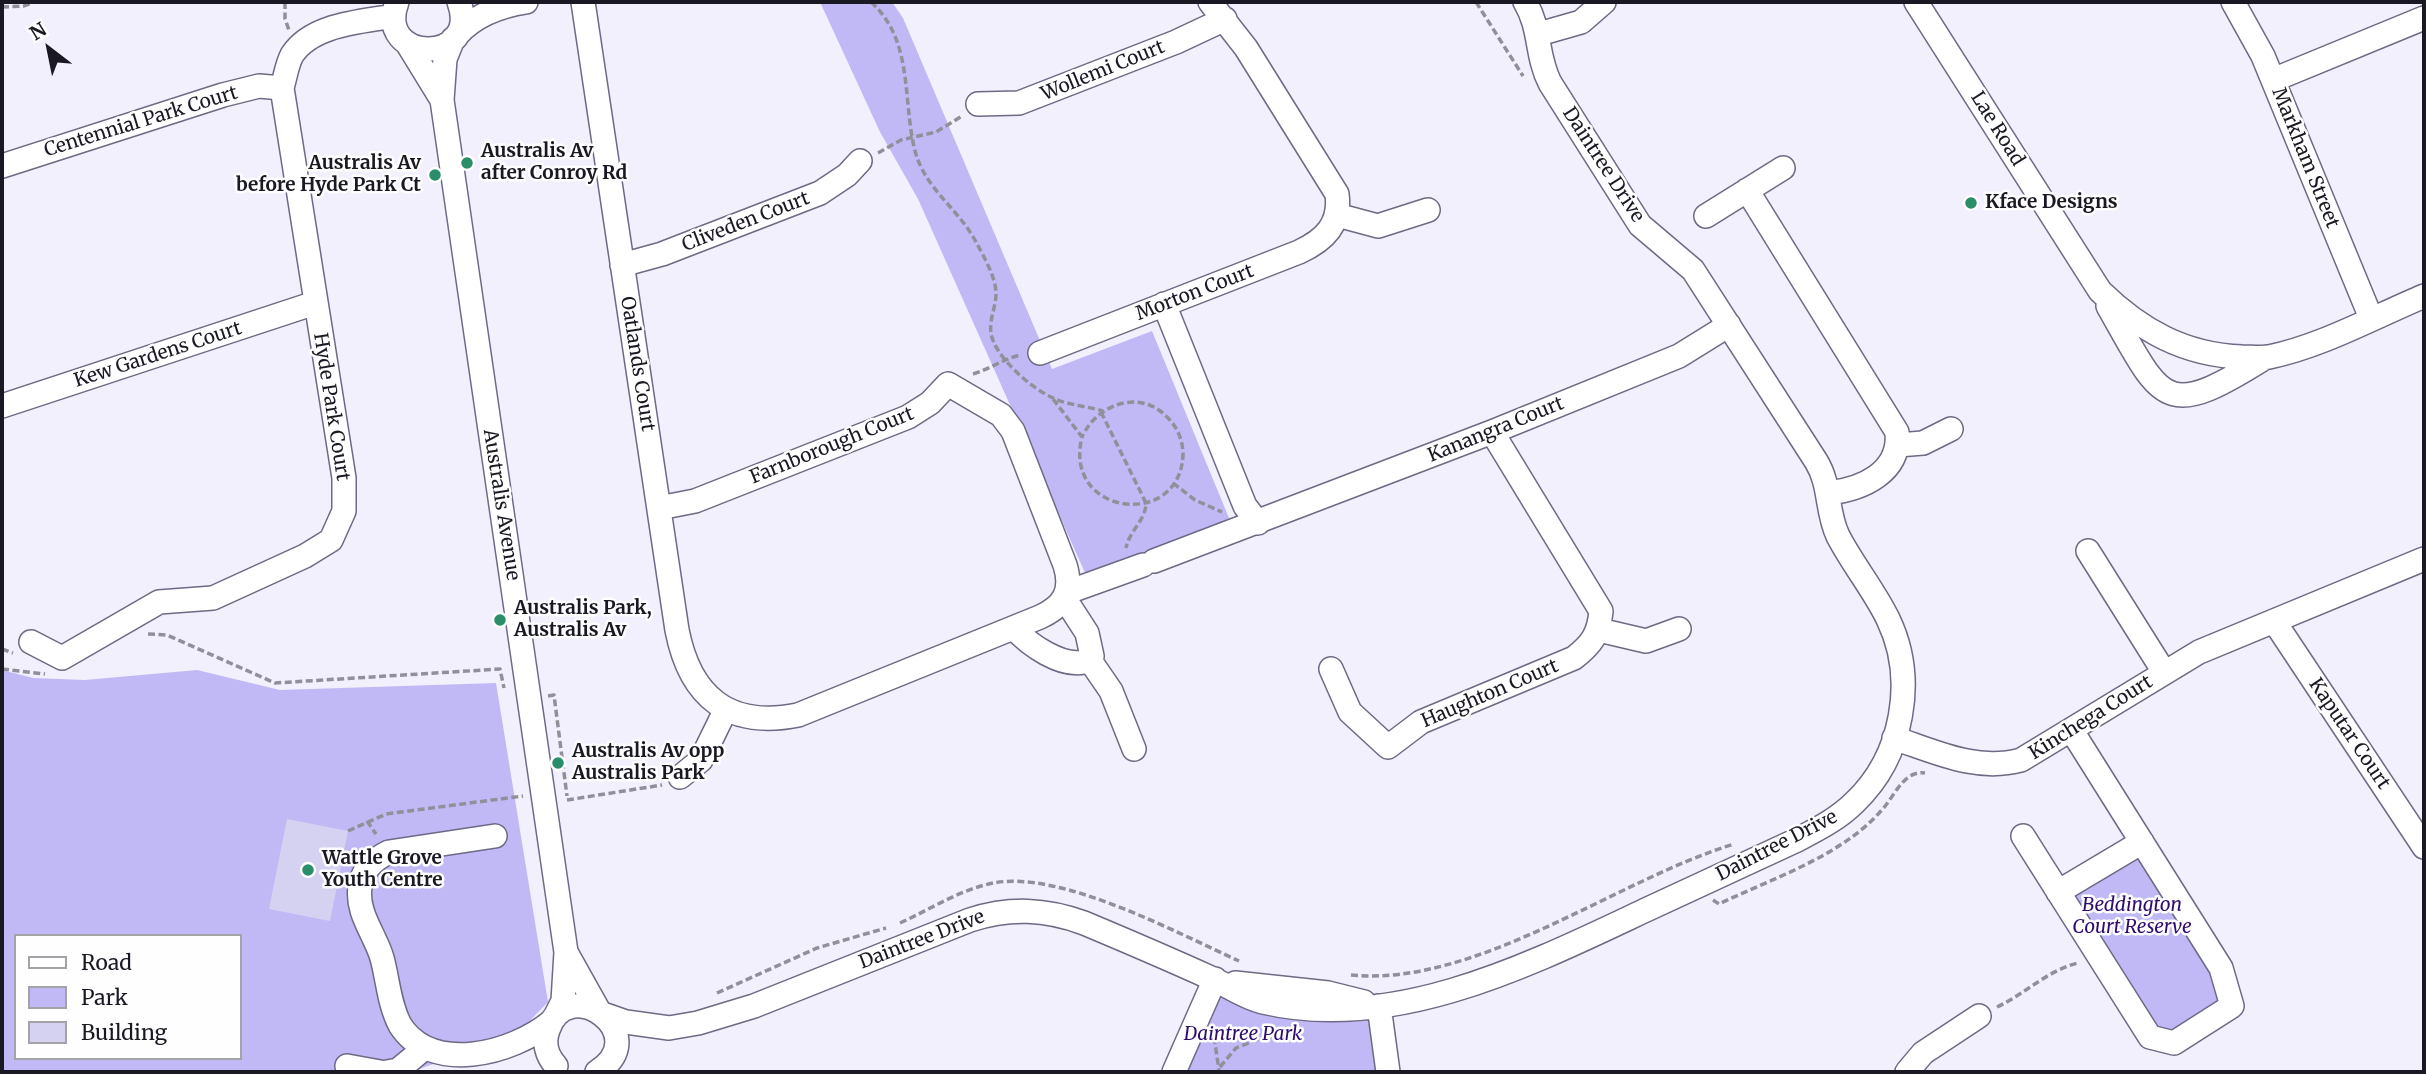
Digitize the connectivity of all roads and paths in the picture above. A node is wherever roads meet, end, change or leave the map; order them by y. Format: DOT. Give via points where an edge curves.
graph roads {
  1 [pos="34,2"];
  2 [pos="459,2"];
  3 [pos="583,2"];
  4 [pos="871,2"];
  5 [pos="1476,2"];
  6 [pos="1525,2"];
  7 [pos="1604,2"];
  8 [pos="1916,2"];
  9 [pos="2233,2"];
  10 [pos="505,3"];
  11 [pos="2,7"];
  12 [pos="396,9"];
  13 [pos="1217,10"];
  14 [pos="2424,18"];
  15 [pos="1539,34"];
  16 [pos="455,37"];
  17 [pos="407,43"];
  18 [pos="2273,80"];
  19 [pos="1529,85"];
  20 [pos="282,88"];
  21 [pos="442,100"];
  22 [pos="978,104"];
  23 [pos="912,137"];
  24 [pos="860,161"];
  25 [pos="2,166"];
  26 [pos="1783,168"];
  27 [pos="1747,190"];
  28 [pos="1427,210"];
  29 [pos="1337,215"];
  30 [pos="1706,216"];
  31 [pos="622,265"];
  32 [pos="2100,291"];
  33 [pos="2424,296"];
  34 [pos="315,303"];
  35 [pos="1164,304"];
  36 [pos="2371,318"];
  37 [pos="1728,325"];
  38 [pos="1040,353"];
  39 [pos="2266,357"];
  40 [pos="1003,359"];
  41 [pos="948,384"];
  42 [pos="1052,398"];
  43 [pos="2,406"];
  44 [pos="1102,411"];
  45 [pos="1951,429"];
  46 [pos="1492,432"];
  47 [pos="1082,436"];
  48 [pos="1898,445"];
  49 [pos="1173,483"];
  50 [pos="1829,493"];
  51 [pos="1146,503"];
  52 [pos="659,508"];
  53 [pos="1226,513"];
  54 [pos="1258,523"];
  55 [pos="2088,551"];
  56 [pos="2424,559"];
  57 [pos="1143,565"];
  58 [pos="1066,596"];
  59 [pos="2274,621"];
  60 [pos="1014,628"];
  61 [pos="1679,629"];
  62 [pos="1599,630"];
  63 [pos="136,634"];
  64 [pos="2,649"];
  65 [pos="26,649"];
  66 [pos="1089,659"];
  67 [pos="43,666"];
  68 [pos="2,669"];
  69 [pos="500,669"];
  70 [pos="1331,669"];
  71 [pos="2164,672"];
  72 [pos="726,709"];
  73 [pos="2072,731"];
  74 [pos="1895,738"];
  75 [pos="1134,749"];
  76 [pos="680,778"];
  77 [pos="544,794"];
  78 [pos="567,800"];
  79 [pos="348,831"];
  80 [pos="495,836"];
  81 [pos="2023,836"];
  82 [pos="1738,842"];
  83 [pos="2142,842"];
  84 [pos="2424,847"];
  85 [pos="1695,859"];
  86 [pos="2058,892"];
  87 [pos="566,952"];
  88 [pos="2098,956"];
  89 [pos="1215,979"];
  90 [pos="1379,1006"];
  91 [pos="601,1013"];
  92 [pos="1979,1016"];
  93 [pos="554,1019"];
  94 [pos="1291,1026"];
  95 [pos="669,1028"];
  96 [pos="1214,1028"];
  97 [pos="421,1051"];
  98 [pos="499,1053"];
  99 [pos="347,1066"];
  100 [pos="604,1067"];
  101 [pos="561,1070"];
  102 [pos="1219,1071"];
  103 [pos="380,1072"];
  104 [pos="387,1072"];
  105 [pos="1174,1072"];
  106 [pos="1388,1072"];
  107 [pos="1907,1072"];
  1 -- 11 [label="path"];
  2 -- 16 [label="street, Australis Avenue" via="462,22"];
  3 -- 31 [label="street, Oatlands Court"];
  4 -- 23 [label="path" via="900,43"];
  5 -- 19 [label="path"];
  6 -- 15 [label="street, Daintree Drive"];
  7 -- 15 [label="street" via="1581,22"];
  8 -- 32 [label="street, Lae Road"];
  9 -- 18 [label="street, Markham Street"];
  10 -- 16 [label="street"];
  12 -- 17 [label="street, Australis Avenue" via="397,31"];
  12 -- 20 [label="street, Hyde Park Court" via="324,30 302,45 292,56"];
  13 -- 22 [label="street, Wollemi Court" via="1176,42 1019,103"];
  13 -- 29 [label="street" via="1247,48 1337,194"];
  14 -- 18 [label="street"];
  15 -- 37 [label="street, Daintree Drive" via="1544,72 1635,218 1693,270"];
  16 -- 17 [label="street" via="430,50"];
  16 -- 21 [label="street, Australis Avenue" via="445,59"];
  17 -- 21 [label="street, Australis Avenue"];
  18 -- 36 [label="street, Markham Street"];
  20 -- 25 [label="street, Centennial Park Court" via="259,86 223,95"];
  20 -- 34 [label="street, Hyde Park Court"];
  21 -- 77 [label="street, Australis Avenue"];
  22 -- 23 [label="path" via="936,132"];
  23 -- 24 [label="path"];
  23 -- 40 [label="path" via="924,179 965,223 991,275 996,296 991,333"];
  24 -- 31 [label="street, Cliveden Court" via="820,193"];
  26 -- 27 [label="street"];
  27 -- 30 [label="street"];
  27 -- 48 [label="street" via="1893,423"];
  28 -- 29 [label="street" via="1378,226"];
  29 -- 35 [label="street, Morton Court" via="1330,232 1317,244"];
  31 -- 52 [label="street, Oatlands Court"];
  32 -- 39 [label="street, Lae Road" via="2137,324 2181,347 2225,356"];
  32 -- 39 [label="street, Lae Road" via="2146,374 2158,387 2178,396 2219,387"];
  33 -- 36 [label="street, Lae Road"];
  34 -- 43 [label="street, Kew Gardens Court"];
  34 -- 65 [label="street, Hyde Park Court" via="344,478 344,511 331,540 213,598 159,601 62,658"];
  35 -- 38 [label="street, Morton Court"];
  35 -- 54 [label="street" via="1245,506"];
  36 -- 39 [label="street, Lae Road"];
  37 -- 46 [label="street, Kanangra Court" via="1679,356"];
  37 -- 50 [label="street, Daintree Drive" via="1821,469"];
  38 -- 40 [label="path"];
  40 -- 41 [label="path"];
  40 -- 42 [label="path"];
  41 -- 52 [label="street, Farnborough Court" via="908,417 695,501"];
  41 -- 58 [label="street" via="1001,415 1013,431 1065,565"];
  42 -- 44 [label="path"];
  42 -- 47 [label="path"];
  44 -- 47 [label="path"];
  44 -- 49 [label="path" via="1137,402 1168,418 1183,450"];
  44 -- 51 [label="path"];
  45 -- 48 [label="street" via="1923,443"];
  46 -- 54 [label="street, Kanangra Court"];
  46 -- 62 [label="street" via="1591,592 1601,611"];
  47 -- 51 [label="path" via="1080,465 1094,489 1118,503"];
  48 -- 50 [label="street" via="1894,461 1881,474"];
  49 -- 51 [label="path"];
  49 -- 53 [label="path" via="1195,500"];
  50 -- 74 [label="street, Daintree Drive" via="1833,526 1888,620 1901,659 1904,698"];
  51 -- 57 [label="path" via="1126,543"];
  52 -- 72 [label="street, Oatlands Court" via="685,665 702,690"];
  54 -- 57 [label="street, Kanangra Court"];
  55 -- 71 [label="street, Kinchega Court"];
  56 -- 59 [label="street, Kinchega Court"];
  57 -- 58 [label="street, Oatlands Court"];
  58 -- 60 [label="street, Oatlands Court" via="1052,612"];
  58 -- 66 [label="street" via="1087,633 1092,650"];
  59 -- 71 [label="street, Kinchega Court"];
  59 -- 84 [label="street, Kaputar Court"];
  60 -- 66 [label="street" via="1030,644 1070,662"];
  60 -- 72 [label="street, Oatlands Court" via="798,715 753,718"];
  61 -- 62 [label="street" via="1646,641"];
  62 -- 70 [label="street, Haughton Court" via="1574,658 1421,722 1388,747 1350,712"];
  63 -- 69 [label="path" via="167,635 275,683"];
  64 -- 65 [label="path"];
  66 -- 75 [label="street" via="1111,691"];
  67 -- 68 [label="path" via="54,671"];
  71 -- 73 [label="street, Kinchega Court"];
  72 -- 76 [label="street" via="701,760"];
  73 -- 74 [label="street, Kinchega Court" via="2036,753 2005,764 1966,762"];
  73 -- 83 [label="street"];
  74 -- 90 [label="street, Daintree Drive" via="1867,789 1843,813 1815,831 1568,946 1436,995"];
  76 -- 78 [label="path" via="638,791"];
  77 -- 79 [label="path" via="386,814"];
  77 -- 87 [label="street, Australis Avenue"];
  80 -- 97 [label="street" via="389,852 372,863 360,884 361,909 382,956 394,1013"];
  81 -- 86 [label="street"];
  82 -- 85 [label="path"];
  83 -- 86 [label="street"];
  83 -- 88 [label="street" via="2221,968 2232,1006 2174,1043 2150,1037"];
  86 -- 88 [label="street"];
  87 -- 91 [label="street, Australis Avenue"];
  87 -- 93 [label="street, Australis Avenue" via="562,1001"];
  88 -- 92 [label="path" via="2058,967 2028,990"];
  89 -- 90 [label="street, Daintree Drive" via="1244,997 1304,1010"];
  89 -- 95 [label="street, Daintree Drive" via="1064,916 1007,912 970,920 734,1013"];
  89 -- 105 [label="street"];
  90 -- 106 [label="street"];
  91 -- 93 [label="street, Daintree Drive" via="573,1007"];
  91 -- 95 [label="street, Daintree Drive"];
  91 -- 100 [label="street, Australis Avenue" via="615,1032"];
  92 -- 107 [label="street" via="1923,1053"];
  93 -- 98 [label="street, Daintree Drive"];
  93 -- 101 [label="street, Australis Avenue" via="547,1052"];
  94 -- 102 [label="path" via="1236,1048"];
  95 -- 100 [label="street, Daintree Drive" via="641,1039"];
  96 -- 102 [label="path"];
  97 -- 98 [label="street" via="461,1062"];
  97 -- 104 [label="street" via="398,1070"];
  98 -- 101 [label="street" via="538,1058"];
  99 -- 103 [label="street"];
}
